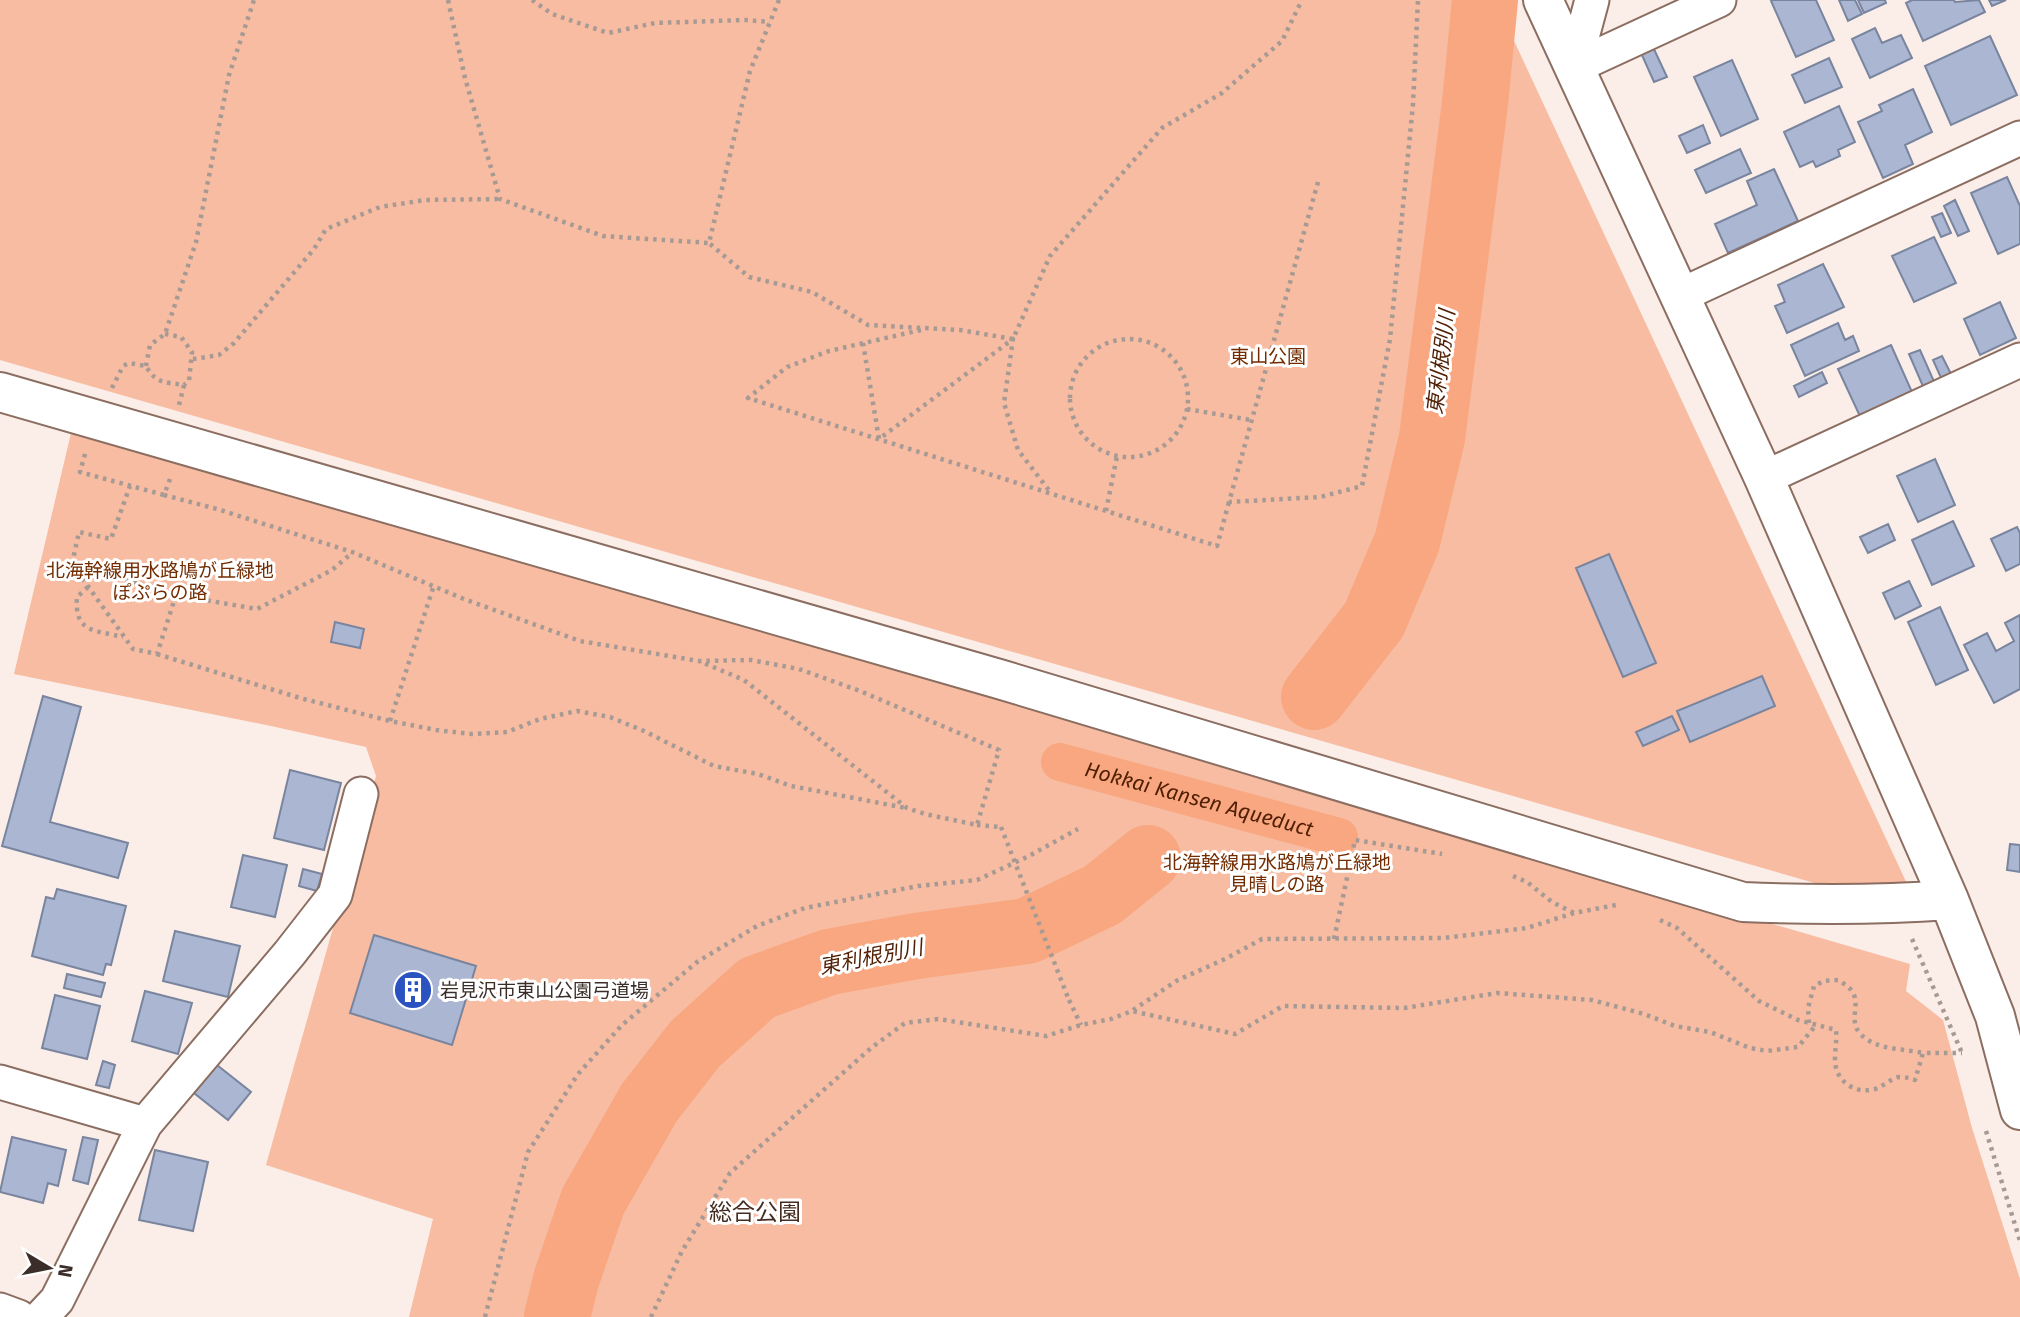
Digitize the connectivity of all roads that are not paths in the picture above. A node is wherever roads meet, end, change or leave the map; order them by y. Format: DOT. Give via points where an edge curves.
graph roads {
  1 [pos="1543,0"];
  2 [pos="1592,0"];
  3 [pos="1719,0"];
  4 [pos="1574,67"];
  5 [pos="2020,138"];
  6 [pos="1679,296"];
  7 [pos="2020,360"];
  8 [pos="0,392"];
  9 [pos="1764,478"];
  10 [pos="361,794"];
  11 [pos="1949,900"];
  12 [pos="0,1082"];
  13 [pos="2020,1110"];
  14 [pos="145,1124"];
  15 [pos="0,1310"];
  16 [pos="19,1317"];
  17 [pos="41,1317"];
  1 -- 4 [label="street"];
  2 -- 4 [label="street"];
  3 -- 4 [label="street"];
  4 -- 6 [label="street"];
  5 -- 6 [label="street"];
  6 -- 9 [label="street"];
  7 -- 9 [label="street"];
  8 -- 11 [label="street" via="1013,683 1743,902 1820,905"];
  9 -- 11 [label="street"];
  10 -- 14 [label="street" via="335,895"];
  11 -- 13 [label="street" via="1994,1016"];
  12 -- 14 [label="street"];
  14 -- 17 [label="street" via="57,1300"];
  15 -- 16 [label="street"];
}
